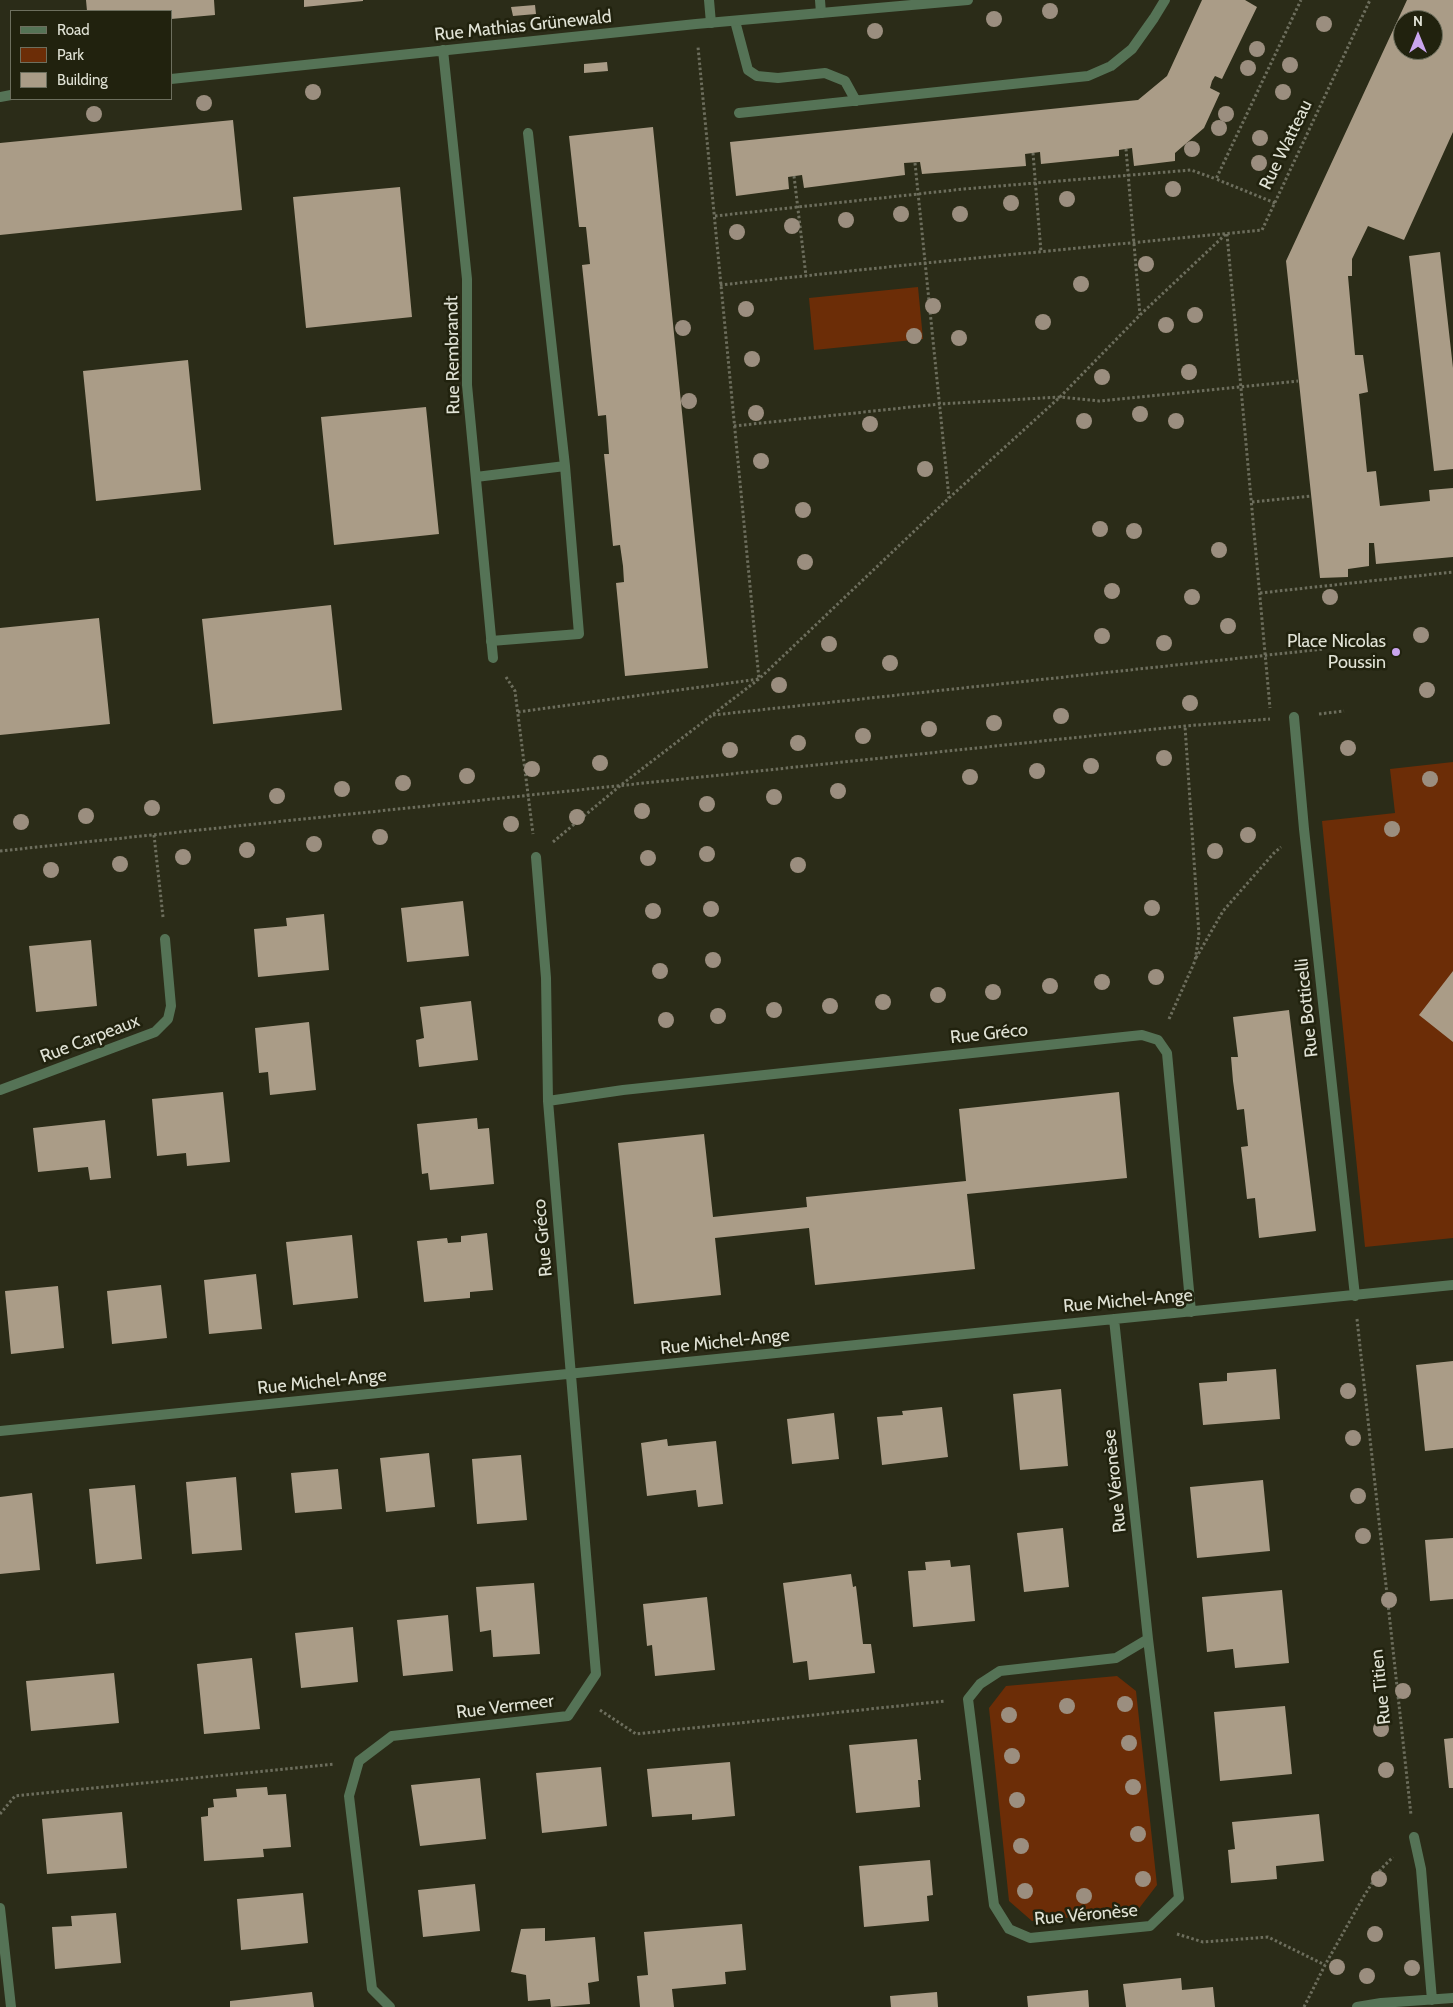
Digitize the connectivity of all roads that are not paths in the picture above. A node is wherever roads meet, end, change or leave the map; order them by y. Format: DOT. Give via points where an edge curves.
graph roads {
  1 [pos="709,0"];
  2 [pos="820,0"];
  3 [pos="968,0"];
  4 [pos="1165,0"];
  5 [pos="822,13"];
  6 [pos="735,21"];
  7 [pos="711,23"];
  8 [pos="443,50"];
  9 [pos="172,79"];
  10 [pos="856,101"];
  11 [pos="739,113"];
  12 [pos="528,132"];
  13 [pos="564,466"];
  14 [pos="476,478"];
  15 [pos="492,641"];
  16 [pos="493,658"];
  17 [pos="1294,717"];
  18 [pos="536,857"];
  19 [pos="166,939"];
  20 [pos="0,1090"];
  21 [pos="548,1101"];
  22 [pos="1453,1285"];
  23 [pos="1355,1296"];
  24 [pos="1191,1312"];
  25 [pos="1114,1319"];
  26 [pos="571,1373"];
  27 [pos="0,1431"];
  28 [pos="1148,1640"];
  29 [pos="1414,1837"];
  30 [pos="0,1908"];
  31 [pos="1453,1998"];
  32 [pos="1432,2000"];
  33 [pos="11,2007"];
  34 [pos="390,2007"];
  35 [pos="1357,2007"];
  1 -- 7 [label="street"];
  2 -- 5 [label="street"];
  3 -- 5 [label="street, Rue Mathias Grünewald"];
  4 -- 10 [label="street" via="1132,49 1111,66 1088,76"];
  5 -- 6 [label="street, Rue Mathias Grünewald"];
  6 -- 7 [label="street, Rue Mathias Grünewald"];
  6 -- 10 [label="street" via="748,70 757,76 778,78 825,73 845,81"];
  7 -- 8 [label="street, Rue Mathias Grünewald"];
  8 -- 9 [label="street, Rue Mathias Grünewald"];
  8 -- 14 [label="street, Rue Rembrandt" via="467,279 467,385"];
  10 -- 11 [label="street"];
  12 -- 13 [label="street"];
  13 -- 14 [label="street"];
  13 -- 15 [label="street" via="579,634"];
  14 -- 15 [label="street, Rue Rembrandt"];
  15 -- 16 [label="street, Rue Rembrandt"];
  17 -- 23 [label="street, Rue Botticelli"];
  18 -- 21 [label="street, Rue Gréco" via="546,978"];
  19 -- 20 [label="street, Rue Carpeaux" via="171,1006 168,1019 155,1032"];
  21 -- 24 [label="street, Rue Gréco" via="623,1090 1142,1035 1158,1040 1167,1053"];
  21 -- 26 [label="street, Rue Gréco"];
  22 -- 23 [label="street, Rue Michel-Ange"];
  23 -- 24 [label="street, Rue Michel-Ange"];
  24 -- 25 [label="street, Rue Michel-Ange"];
  25 -- 26 [label="street, Rue Michel-Ange"];
  25 -- 28 [label="street, Rue Véronèse"];
  26 -- 27 [label="street, Rue Michel-Ange"];
  26 -- 34 [label="street, Rue Vermeer" via="596,1674 568,1716 392,1736 359,1761 349,1796 372,1989"];
  28 -- 28 [label="street, Rue Véronèse" via="1179,1898 1150,1926 1030,1938 1009,1929 994,1905 968,1699 980,1684 1000,1671 1116,1658"];
  29 -- 32 [label="street" via="1421,1869"];
  30 -- 33 [label="street"];
  31 -- 32 [label="street"];
  32 -- 35 [label="street"];
}
